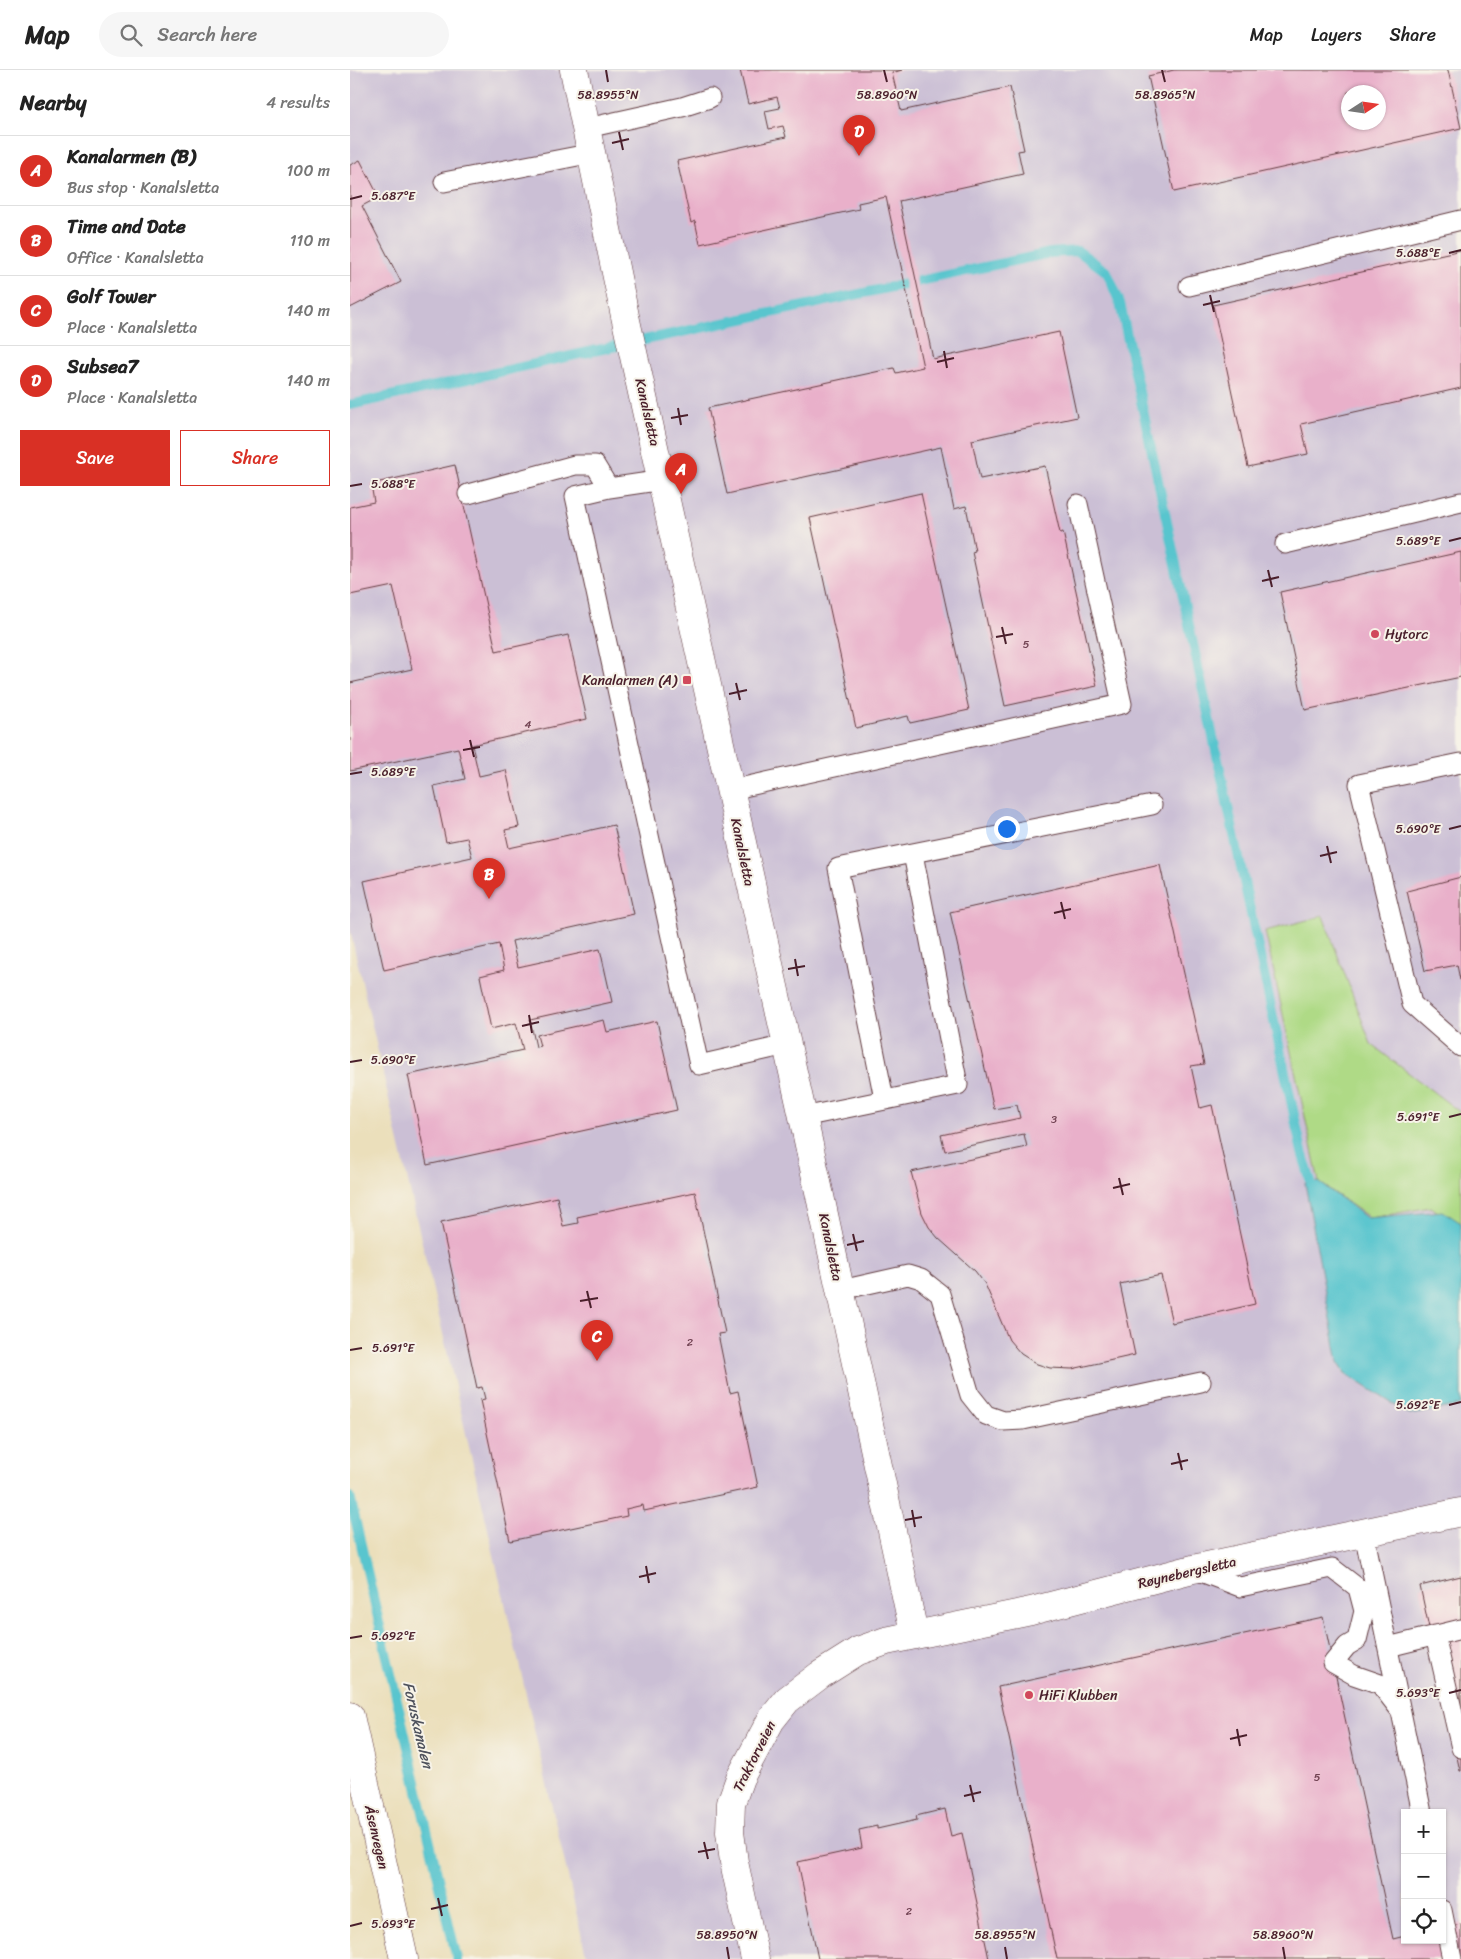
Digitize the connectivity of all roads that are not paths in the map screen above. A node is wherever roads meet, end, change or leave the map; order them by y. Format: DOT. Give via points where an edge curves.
graph roads {
  1 [pos="574,70"];
  2 [pos="710,98"];
  3 [pos="590,140"];
  4 [pos="444,182"];
  5 [pos="1461,220"];
  6 [pos="1189,286"];
  7 [pos="663,480"];
  8 [pos="609,488"];
  9 [pos="468,494"];
  10 [pos="1461,502"];
  11 [pos="1078,504"];
  12 [pos="1285,544"];
  13 [pos="1461,763"];
  14 [pos="730,790"];
  15 [pos="1152,805"];
  16 [pos="913,854"];
  17 [pos="786,1045"];
  18 [pos="1461,1047"];
  19 [pos="884,1100"];
  20 [pos="803,1117"];
  21 [pos="841,1290"];
  22 [pos="1201,1382"];
  23 [pos="1461,1512"];
  24 [pos="1364,1533"];
  25 [pos="1193,1569"];
  26 [pos="1461,1629"];
  27 [pos="914,1633"];
  28 [pos="1435,1635"];
  29 [pos="1388,1647"];
  30 [pos="1400,1710"];
  31 [pos="350,1716"];
  32 [pos="1461,1748"];
  33 [pos="1421,1809"];
  34 [pos="1446,1930"];
  35 [pos="404,1959"];
  36 [pos="755,1959"];
  37 [pos="1452,1959"];
  1 -- 3 [label="street, Kanalsletta"];
  2 -- 3 [label="lane"];
  3 -- 4 [label="lane"];
  3 -- 7 [label="street, Kanalsletta" via="625,316"];
  5 -- 6 [label="lane"];
  7 -- 8 [label="lane"];
  7 -- 14 [label="street, Kanalsletta"];
  8 -- 9 [label="lane" via="595,465 574,465"];
  8 -- 17 [label="lane" via="575,496 699,1065"];
  10 -- 12 [label="lane"];
  11 -- 14 [label="lane" via="1122,704"];
  13 -- 18 [label="lane" via="1360,784 1412,1004"];
  14 -- 17 [label="street, Kanalsletta"];
  15 -- 16 [label="lane"];
  16 -- 19 [label="lane" via="958,1085"];
  16 -- 19 [label="lane" via="838,868"];
  17 -- 20 [label="street, Kanalsletta"];
  19 -- 20 [label="lane"];
  20 -- 21 [label="street, Kanalsletta"];
  21 -- 22 [label="lane" via="908,1275 921,1279 940,1294 970,1395 986,1415 1003,1421 1023,1420"];
  21 -- 27 [label="street, Kanalsletta"];
  23 -- 24 [label="street, Røynebergsletta"];
  24 -- 25 [label="street, Røynebergsletta"];
  24 -- 29 [label="lane"];
  25 -- 27 [label="street, Røynebergsletta" via="1031,1611"];
  25 -- 30 [label="lane" via="1240,1587 1332,1568 1358,1588 1364,1612 1357,1640 1333,1663 1380,1684"];
  26 -- 28 [label="lane"];
  27 -- 36 [label="street, Traktorveien" via="858,1651 787,1700 767,1726 740,1778 731,1803 730,1832"];
  28 -- 29 [label="lane"];
  28 -- 32 [label="lane"];
  29 -- 30 [label="lane"];
  30 -- 33 [label="lane"];
  31 -- 35 [label="street, Åsenvegen"];
  34 -- 37 [label="lane"];
}
